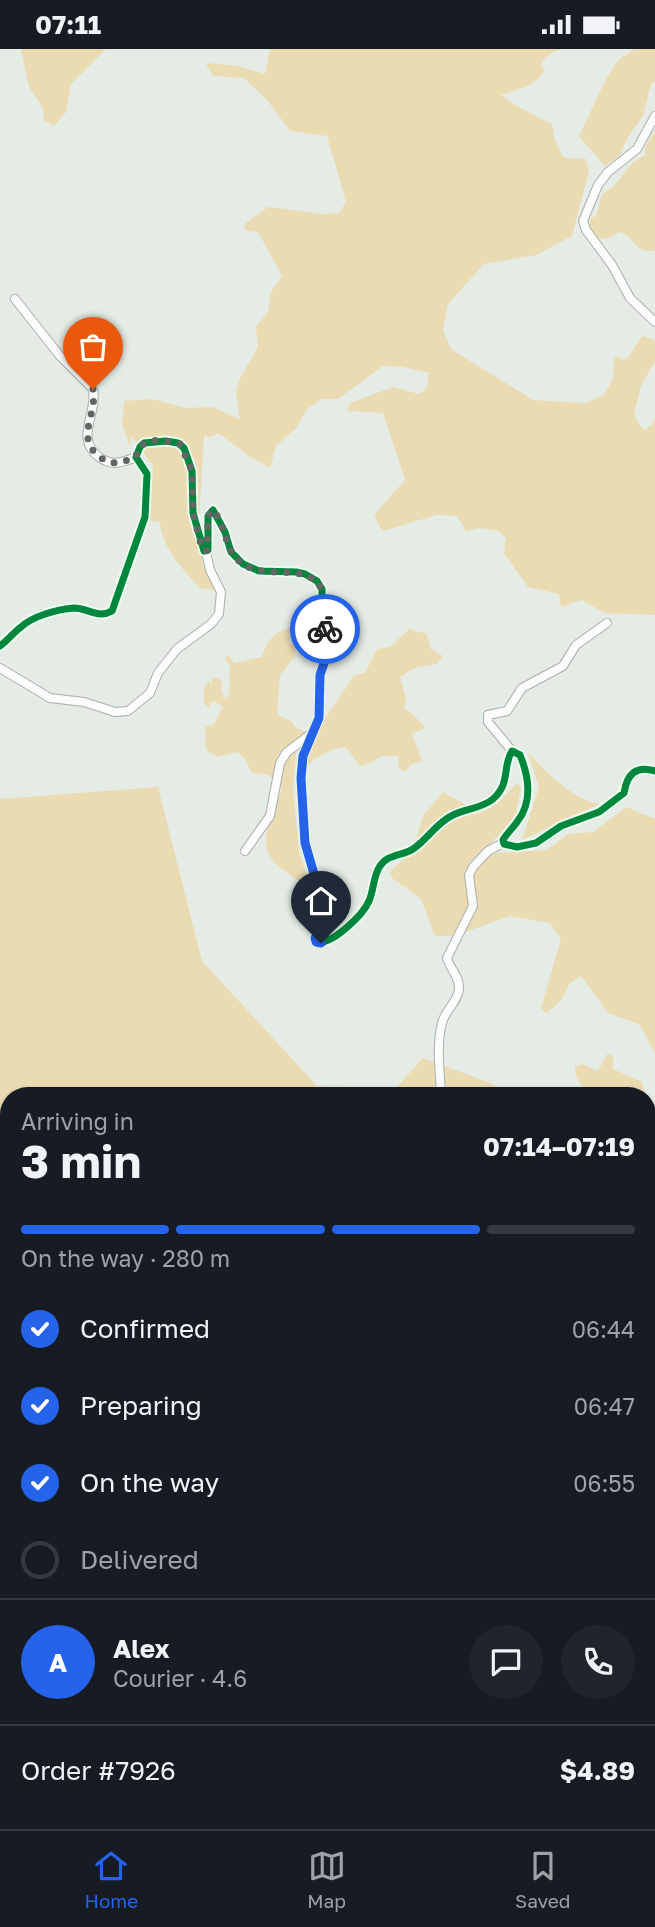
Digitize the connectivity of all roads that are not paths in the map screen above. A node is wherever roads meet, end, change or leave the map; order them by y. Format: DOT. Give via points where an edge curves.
graph roads {
  1 [pos="655,115"];
  2 [pos="15,299"];
  3 [pos="655,322"];
  4 [pos="136,457"];
  5 [pos="206,552"];
  6 [pos="607,623"];
  7 [pos="0,646"];
  8 [pos="4,671"];
  9 [pos="0,681"];
  10 [pos="313,732"];
  11 [pos="512,751"];
  12 [pos="655,771"];
  13 [pos="503,843"];
  14 [pos="245,851"];
  15 [pos="441,1087"];
  1 -- 3 [label="street" via="638,149 598,185 583,221 630,298"];
  2 -- 4 [label="street" via="93,389 86,437 93,451 114,463"];
  4 -- 5 [label="street" via="140,447 150,441 178,443 184,448 192,471 194,517"];
  4 -- 7 [label="street" via="147,474 145,517 113,609 93,614 70,608 33,619"];
  5 -- 8 [label="street" via="221,592 219,614 177,649 158,673 150,693 128,711 50,698"];
  5 -- 10 [label="street" via="208,516 213,510 231,552 249,569 296,572 320,585 329,649 320,675 320,713"];
  6 -- 11 [label="street" via="576,645 563,666 522,688 507,711 488,715 488,722"];
  8 -- 9 [label="street"];
  10 -- 11 [label="street" via="302,761 301,799 307,854 328,909 315,938 319,943 331,939 363,910 386,860 413,849 444,820 492,800 505,781"];
  10 -- 14 [label="street" via="280,763 270,816"];
  11 -- 13 [label="street" via="518,752 522,762 528,792 521,817"];
  12 -- 13 [label="street" via="637,769 624,793 611,805 561,826 536,843"];
  13 -- 15 [label="street" via="488,851 469,875 473,906 449,954 459,988 442,1023"];
}
